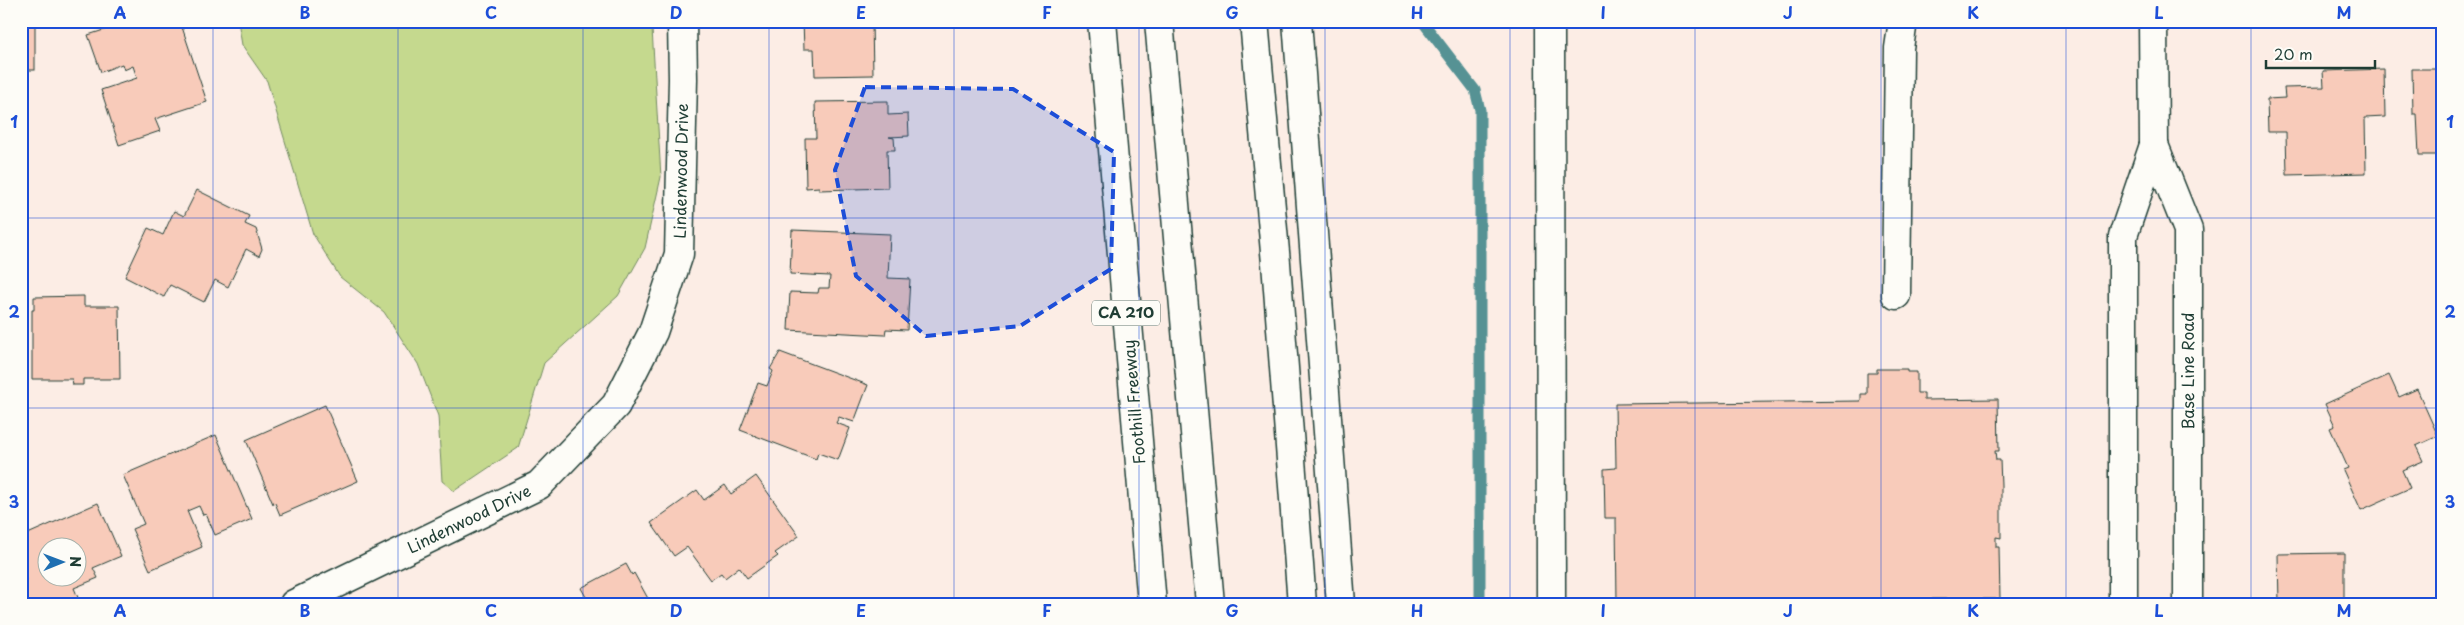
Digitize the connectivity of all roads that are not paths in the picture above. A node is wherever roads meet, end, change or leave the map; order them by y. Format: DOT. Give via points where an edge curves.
graph roads {
  1 [pos="682,21"];
  2 [pos="1102,21"];
  3 [pos="1159,21"];
  4 [pos="1254,21"];
  5 [pos="1297,21"];
  6 [pos="1550,21"];
  7 [pos="1902,21"];
  8 [pos="2153,21"];
  9 [pos="2154,145"];
  10 [pos="1896,295"];
  11 [pos="294,604"];
  12 [pos="1152,604"];
  13 [pos="1210,604"];
  14 [pos="1302,604"];
  15 [pos="1341,604"];
  16 [pos="1551,604"];
  17 [pos="2123,604"];
  18 [pos="2188,604"];
  1 -- 11 [label="main road, Lindenwood Drive" via="678,254 653,332 616,405 538,485"];
  2 -- 12 [label="main road, Foothill Freeway / CA 210"];
  3 -- 13 [label="main road"];
  4 -- 14 [label="main road"];
  5 -- 15 [label="main road"];
  6 -- 16 [label="main road"];
  7 -- 10 [label="main road"];
  8 -- 9 [label="main road, Base Line Road"];
  9 -- 17 [label="main road, Base Line Road" via="2123,236"];
  9 -- 18 [label="main road, Base Line Road" via="2188,230"];
}
